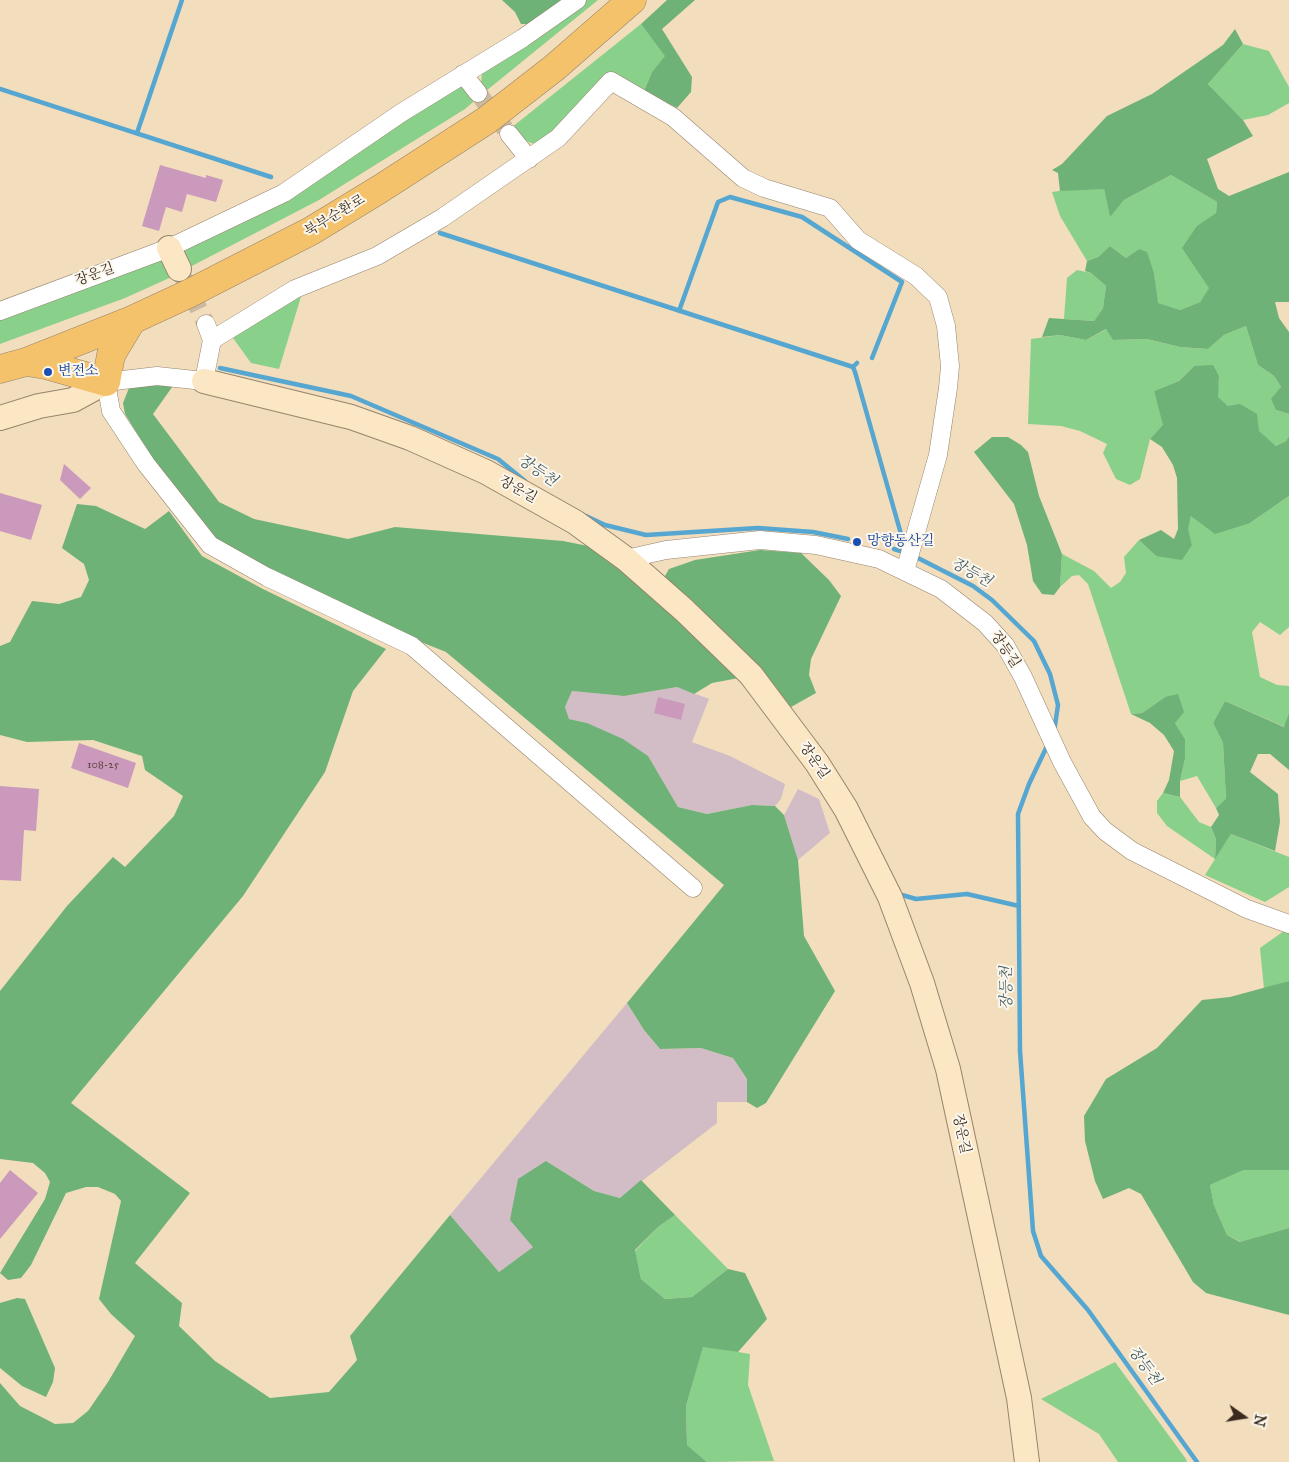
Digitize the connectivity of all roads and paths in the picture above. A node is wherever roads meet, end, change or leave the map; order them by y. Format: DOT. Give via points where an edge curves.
graph roads {
  1 [pos="576,0"];
  2 [pos="632,0"];
  3 [pos="464,74"];
  4 [pos="478,93"];
  5 [pos="509,134"];
  6 [pos="529,159"];
  7 [pos="0,311"];
  8 [pos="132,320"];
  9 [pos="26,362"];
  10 [pos="0,369"];
  11 [pos="204,381"];
  12 [pos="106,382"];
  13 [pos="0,418"];
  14 [pos="626,558"];
  15 [pos="909,560"];
  16 [pos="693,888"];
  17 [pos="1289,924"];
  18 [pos="1027,1462"];
  1 -- 3 [label="street, 장운길"];
  2 -- 8 [label="main road, 북부순환로" via="554,68 487,120 380,189 263,257"];
  3 -- 4 [label="street"];
  3 -- 7 [label="street, 장운길" via="284,192 174,259"];
  5 -- 6 [label="street"];
  6 -- 11 [label="street" via="442,218 377,256 295,289 209,332"];
  6 -- 15 [label="street" via="558,138 611,81 673,116 743,178 764,188 830,208 858,240 916,276 938,297 946,326 950,366 948,388 938,455"];
  8 -- 9 [label="main road, 북부순환로"];
  8 -- 12 [label="main road" via="111,355"];
  9 -- 10 [label="main road, 북부순환로"];
  9 -- 12 [label="main road"];
  11 -- 12 [label="street, 장운길" via="157,376"];
  11 -- 14 [label="street, 장운길" via="324,409 410,438 486,472 575,522"];
  12 -- 13 [label="street, 장운길" via="73,400"];
  12 -- 16 [label="street" via="111,411 146,464 210,545 412,646"];
  14 -- 15 [label="street, 장등길" via="666,550 760,540 816,545 879,559"];
  14 -- 18 [label="street, 장운길" via="751,675 817,763 846,809 890,897 922,983 948,1069 1019,1398"];
  15 -- 17 [label="street, 장등길" via="986,623 1005,645 1092,816 1117,842 1247,909"];
}
